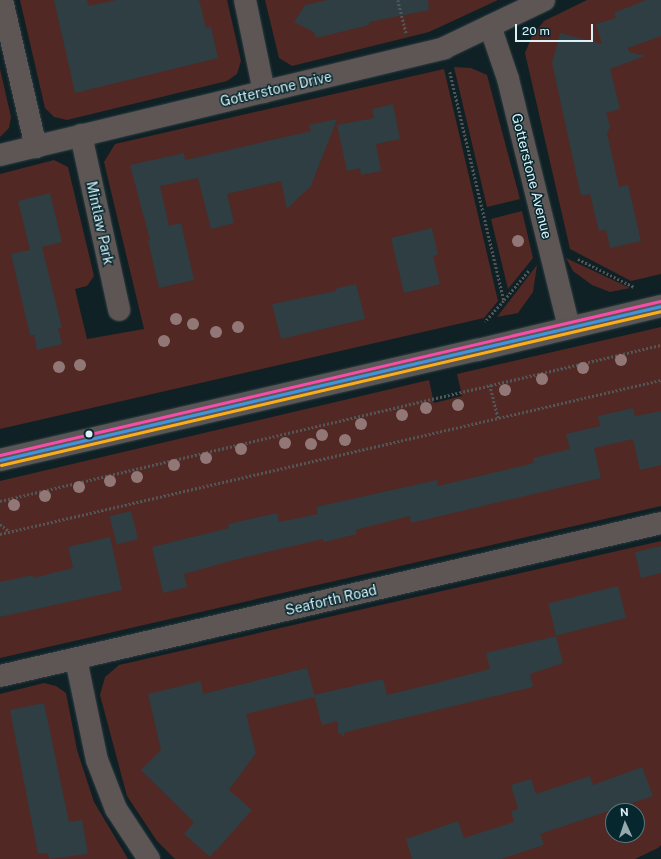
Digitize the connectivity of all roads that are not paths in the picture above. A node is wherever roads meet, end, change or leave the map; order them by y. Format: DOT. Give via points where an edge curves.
graph roads {
  1 [pos="2,0"];
  2 [pos="245,0"];
  3 [pos="544,0"];
  4 [pos="490,26"];
  5 [pos="264,92"];
  6 [pos="81,135"];
  7 [pos="36,147"];
  8 [pos="0,155"];
  9 [pos="661,306"];
  10 [pos="119,310"];
  11 [pos="569,327"];
  12 [pos="0,460"];
  13 [pos="661,523"];
  14 [pos="76,659"];
  15 [pos="0,676"];
  16 [pos="149,859"];
  1 -- 7 [label="street"];
  2 -- 5 [label="street"];
  3 -- 4 [label="street, Gotterstone Drive"];
  4 -- 5 [label="street, Gotterstone Drive" via="444,48"];
  4 -- 11 [label="street, Gotterstone Avenue" via="508,79"];
  5 -- 6 [label="street, Gotterstone Drive"];
  6 -- 7 [label="street, Gotterstone Drive"];
  6 -- 10 [label="street, Mintlaw Park"];
  7 -- 8 [label="street, Gotterstone Drive"];
  9 -- 11 [label="main road"];
  11 -- 12 [label="main road"];
  13 -- 14 [label="street, Seaforth Road"];
  14 -- 15 [label="street, Seaforth Road"];
  14 -- 16 [label="street" via="97,760 116,809"];
}
